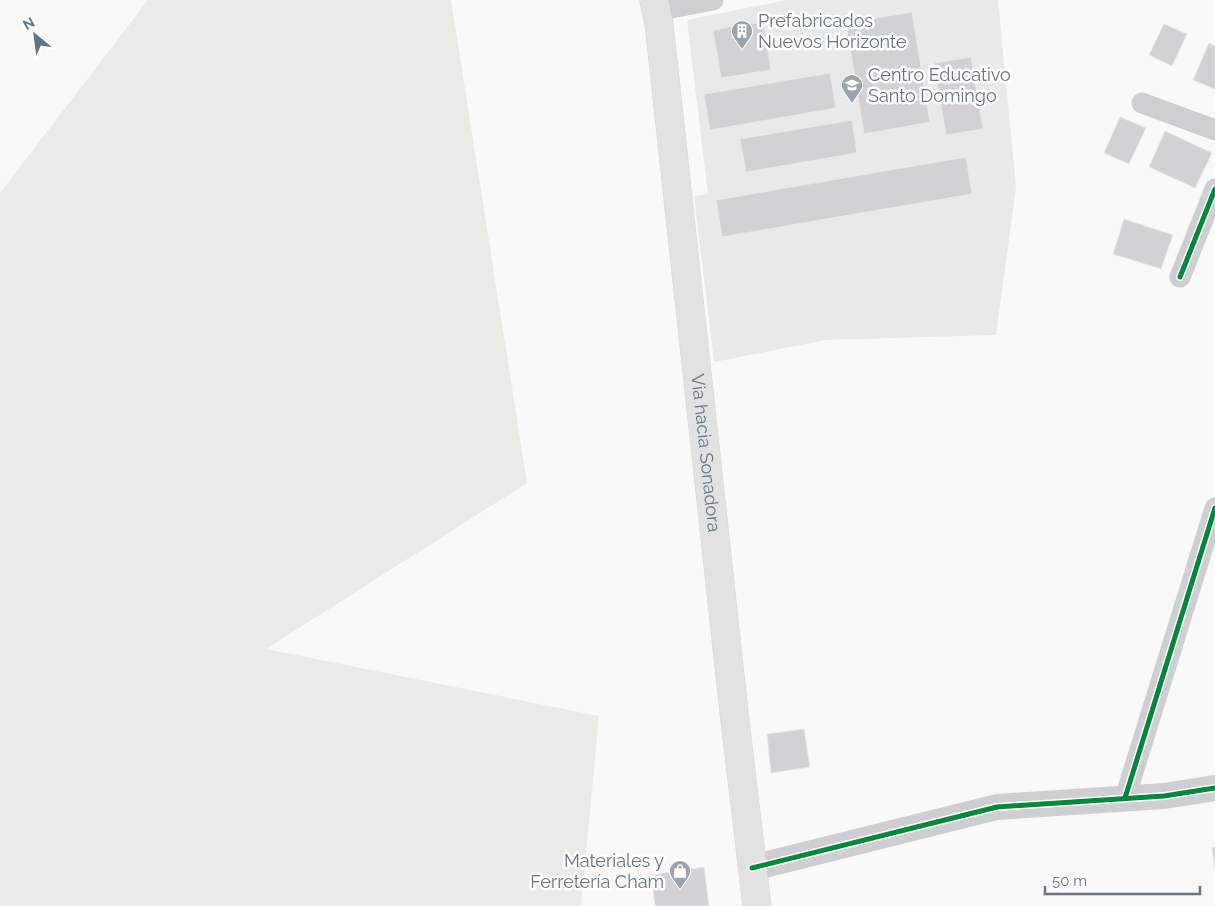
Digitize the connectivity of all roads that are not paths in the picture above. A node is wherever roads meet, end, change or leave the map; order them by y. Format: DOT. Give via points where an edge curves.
graph roads {
  1 [pos="714,0"];
  2 [pos="655,6"];
  3 [pos="1142,104"];
  4 [pos="1215,130"];
  5 [pos="1215,189"];
  6 [pos="1180,277"];
  7 [pos="1215,508"];
  8 [pos="1215,788"];
  9 [pos="1125,798"];
  10 [pos="752,868"];
  11 [pos="757,906"];
  1 -- 2 [label="street"];
  2 -- 10 [label="main road, Via hacia Sonadora"];
  3 -- 4 [label="street"];
  5 -- 6 [label="street"];
  7 -- 9 [label="street"];
  8 -- 9 [label="street"];
  9 -- 10 [label="street" via="998,807"];
  10 -- 11 [label="main road, Via hacia Sonadora"];
}
